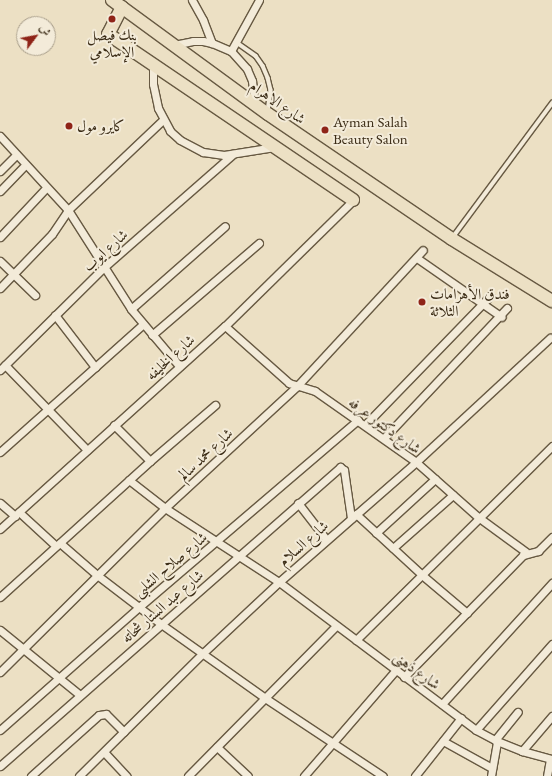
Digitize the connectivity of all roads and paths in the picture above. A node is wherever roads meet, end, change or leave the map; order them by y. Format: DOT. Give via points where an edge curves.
graph roads {
  1 [pos="192,0"];
  2 [pos="259,0"];
  3 [pos="117,4"];
  4 [pos="236,42"];
  5 [pos="212,43"];
  6 [pos="174,45"];
  7 [pos="231,51"];
  8 [pos="153,65"];
  9 [pos="552,103"];
  10 [pos="255,105"];
  11 [pos="268,114"];
  12 [pos="163,120"];
  13 [pos="0,136"];
  14 [pos="274,147"];
  15 [pos="233,154"];
  16 [pos="16,155"];
  17 [pos="25,164"];
  18 [pos="0,172"];
  19 [pos="46,188"];
  20 [pos="0,191"];
  21 [pos="353,200"];
  22 [pos="68,210"];
  23 [pos="225,226"];
  24 [pos="0,237"];
  25 [pos="452,239"];
  26 [pos="259,243"];
  27 [pos="423,250"];
  28 [pos="417,258"];
  29 [pos="0,261"];
  30 [pos="103,268"];
  31 [pos="14,274"];
  32 [pos="0,288"];
  33 [pos="35,295"];
  34 [pos="490,296"];
  35 [pos="552,300"];
  36 [pos="484,304"];
  37 [pos="507,308"];
  38 [pos="131,309"];
  39 [pos="55,315"];
  40 [pos="501,317"];
  41 [pos="143,324"];
  42 [pos="224,326"];
  43 [pos="152,335"];
  44 [pos="550,338"];
  45 [pos="179,366"];
  46 [pos="95,367"];
  47 [pos="2,368"];
  48 [pos="297,386"];
  49 [pos="215,405"];
  50 [pos="48,410"];
  51 [pos="358,420"];
  52 [pos="114,425"];
  53 [pos="365,425"];
  54 [pos="384,438"];
  55 [pos="552,446"];
  56 [pos="87,450"];
  57 [pos="0,452"];
  58 [pos="150,461"];
  59 [pos="416,462"];
  60 [pos="435,479"];
  61 [pos="129,480"];
  62 [pos="453,494"];
  63 [pos="0,503"];
  64 [pos="298,503"];
  65 [pos="166,508"];
  66 [pos="17,514"];
  67 [pos="354,516"];
  68 [pos="478,517"];
  69 [pos="0,529"];
  70 [pos="376,533"];
  71 [pos="552,537"];
  72 [pos="326,539"];
  73 [pos="217,542"];
  74 [pos="58,544"];
  75 [pos="393,548"];
  76 [pos="526,552"];
  77 [pos="240,556"];
  78 [pos="97,575"];
  79 [pos="422,575"];
  80 [pos="279,582"];
  81 [pos="552,583"];
  82 [pos="0,597"];
  83 [pos="139,607"];
  84 [pos="467,613"];
  85 [pos="162,624"];
  86 [pos="336,626"];
  87 [pos="0,630"];
  88 [pos="356,640"];
  89 [pos="552,644"];
  90 [pos="22,648"];
  91 [pos="203,653"];
  92 [pos="395,671"];
  93 [pos="0,672"];
  94 [pos="404,677"];
  95 [pos="59,678"];
  96 [pos="80,695"];
  97 [pos="265,698"];
  98 [pos="442,704"];
  99 [pos="518,712"];
  100 [pos="552,716"];
  101 [pos="461,718"];
  102 [pos="0,730"];
  103 [pos="476,730"];
  104 [pos="124,732"];
  105 [pos="496,740"];
  106 [pos="443,741"];
  107 [pos="332,744"];
  108 [pos="217,747"];
  109 [pos="522,751"];
  110 [pos="104,752"];
  111 [pos="551,759"];
  112 [pos="0,766"];
  113 [pos="492,768"];
  114 [pos="31,776"];
  115 [pos="79,776"];
  116 [pos="126,776"];
  117 [pos="188,776"];
  118 [pos="248,776"];
  119 [pos="304,776"];
  120 [pos="383,776"];
  121 [pos="415,776"];
  122 [pos="491,776"];
  123 [pos="547,776"];
  1 -- 5 [label="street"];
  2 -- 4 [label="street"];
  3 -- 6 [label="main road, شارع الاهرام"];
  3 -- 8 [label="main road" via="108,34"];
  4 -- 7 [label="street"];
  4 -- 11 [label="lane" via="256,56 268,78"];
  5 -- 6 [label="street" via="193,41"];
  5 -- 7 [label="street"];
  6 -- 10 [label="main road, شارع الاهرام"];
  7 -- 10 [label="street" via="240,59 252,81"];
  8 -- 12 [label="street" via="155,96"];
  8 -- 14 [label="main road"];
  9 -- 25 [label="lane"];
  10 -- 11 [label="main road, شارع الاهرام"];
  11 -- 25 [label="main road, شارع الاهرام"];
  12 -- 15 [label="street" via="170,131 191,147 216,155"];
  12 -- 22 [label="street"];
  13 -- 16 [label="street"];
  14 -- 15 [label="street"];
  14 -- 21 [label="main road"];
  15 -- 30 [label="street, شارع ايوب"];
  16 -- 17 [label="street"];
  16 -- 18 [label="street"];
  17 -- 19 [label="street"];
  17 -- 20 [label="street"];
  19 -- 22 [label="street"];
  19 -- 24 [label="street"];
  21 -- 42 [label="street, شارع الخليفه"];
  22 -- 30 [label="street"];
  22 -- 31 [label="street" via="52,234"];
  23 -- 38 [label="street"];
  25 -- 35 [label="main road, شارع الاهرام"];
  26 -- 43 [label="street"];
  27 -- 28 [label="street, شارع محمد سالم"];
  28 -- 36 [label="street"];
  28 -- 48 [label="street, شارع محمد سالم"];
  29 -- 31 [label="street"];
  30 -- 38 [label="street"];
  30 -- 39 [label="street, شارع ايوب"];
  31 -- 32 [label="street"];
  31 -- 33 [label="street"];
  34 -- 36 [label="street"];
  36 -- 40 [label="street"];
  36 -- 53 [label="street"];
  37 -- 40 [label="street"];
  38 -- 41 [label="street"];
  39 -- 46 [label="street"];
  39 -- 47 [label="street, شارع ايوب"];
  40 -- 54 [label="street"];
  41 -- 43 [label="street"];
  41 -- 46 [label="street"];
  42 -- 45 [label="street, شارع الخليفه"];
  42 -- 48 [label="street, شارع دكتور عرفه" via="289,383"];
  43 -- 45 [label="street"];
  44 -- 59 [label="street, شارع السلام"];
  45 -- 52 [label="street, شارع الخليفه"];
  46 -- 50 [label="street"];
  47 -- 50 [label="street"];
  48 -- 51 [label="street, شارع دكتور عرفه" via="315,392"];
  48 -- 65 [label="street, شارع محمد سالم"];
  49 -- 58 [label="street"];
  50 -- 56 [label="street"];
  50 -- 57 [label="street"];
  51 -- 53 [label="street, شارع دكتور عرفه"];
  51 -- 73 [label="street, شارع صلاح الشلبى"];
  52 -- 56 [label="street, شارع الخليفه"];
  52 -- 58 [label="street"];
  53 -- 54 [label="street, شارع دكتور عرفه"];
  54 -- 59 [label="street, شارع دكتور عرفه"];
  55 -- 68 [label="street"];
  56 -- 66 [label="street, شارع الخليفه"];
  58 -- 61 [label="street"];
  59 -- 60 [label="street, شارع دكتور عرفه"];
  59 -- 67 [label="street, شارع السلام"];
  60 -- 62 [label="street, شارع دكتور عرفه"];
  60 -- 70 [label="street"];
  61 -- 65 [label="street, شارع ذهنى"];
  61 -- 74 [label="street"];
  62 -- 68 [label="street, شارع دكتور عرفه"];
  62 -- 75 [label="street"];
  63 -- 66 [label="street"];
  64 -- 67 [label="street, شارع عبد الستار شحاته" via="337,468 342,468"];
  64 -- 72 [label="street"];
  64 -- 77 [label="street, شارع عبد الستار شحاته"];
  65 -- 73 [label="street, شارع ذهنى"];
  65 -- 78 [label="street, شارع محمد سالم"];
  66 -- 69 [label="street, شارع الخليفه"];
  66 -- 74 [label="street"];
  67 -- 70 [label="street"];
  67 -- 72 [label="street, شارع السلام"];
  68 -- 76 [label="street, شارع دكتور عرفه"];
  68 -- 79 [label="street"];
  70 -- 75 [label="street"];
  71 -- 76 [label="street" via="538,551"];
  72 -- 80 [label="street, شارع السلام"];
  73 -- 77 [label="street, شارع ذهنى"];
  73 -- 83 [label="street, شارع صلاح الشلبى"];
  74 -- 78 [label="street"];
  74 -- 82 [label="street"];
  75 -- 79 [label="street"];
  76 -- 84 [label="street"];
  77 -- 80 [label="street, شارع ذهنى"];
  77 -- 85 [label="street, شارع عبد الستار شحاته"];
  78 -- 83 [label="street"];
  78 -- 90 [label="street, شارع محمد سالم"];
  79 -- 84 [label="street"];
  79 -- 88 [label="street"];
  80 -- 86 [label="street, شارع ذهنى"];
  80 -- 91 [label="street, شارع السلام"];
  81 -- 98 [label="street"];
  83 -- 85 [label="street"];
  83 -- 95 [label="street, شارع صلاح الشلبى"];
  84 -- 94 [label="street"];
  85 -- 91 [label="street"];
  85 -- 96 [label="street, شارع عبد الستار شحاته"];
  86 -- 88 [label="street, شارع ذهنى"];
  86 -- 97 [label="street"];
  87 -- 90 [label="street"];
  88 -- 92 [label="street, شارع ذهنى"];
  89 -- 103 [label="street"];
  90 -- 93 [label="street, شارع محمد سالم"];
  90 -- 95 [label="street"];
  91 -- 97 [label="street"];
  91 -- 104 [label="street, شارع السلام"];
  92 -- 94 [label="street, شارع ذهنى"];
  92 -- 107 [label="street"];
  94 -- 98 [label="street, شارع ذهنى"];
  95 -- 96 [label="street"];
  95 -- 102 [label="street, شارع صلاح الشلبى"];
  96 -- 112 [label="street, شارع عبد الستار شحاته"];
  97 -- 107 [label="street"];
  97 -- 108 [label="street"];
  98 -- 101 [label="street, شارع ذهنى"];
  99 -- 105 [label="street"];
  100 -- 109 [label="street"];
  101 -- 103 [label="street, شارع ذهنى"];
  101 -- 106 [label="street"];
  103 -- 105 [label="street, شارع ذهنى"];
  104 -- 110 [label="street, شارع السلام"];
  104 -- 114 [label="street" via="106,714 99,715"];
  105 -- 109 [label="street, شارع ذهنى"];
  105 -- 113 [label="street"];
  106 -- 113 [label="street"];
  106 -- 121 [label="street"];
  107 -- 119 [label="street"];
  107 -- 120 [label="street"];
  108 -- 117 [label="street"];
  108 -- 118 [label="street"];
  109 -- 111 [label="street, شارع ذهنى"];
  110 -- 115 [label="street, شارع السلام"];
  110 -- 116 [label="street"];
  111 -- 123 [label="street"];
  113 -- 122 [label="street"];
}
